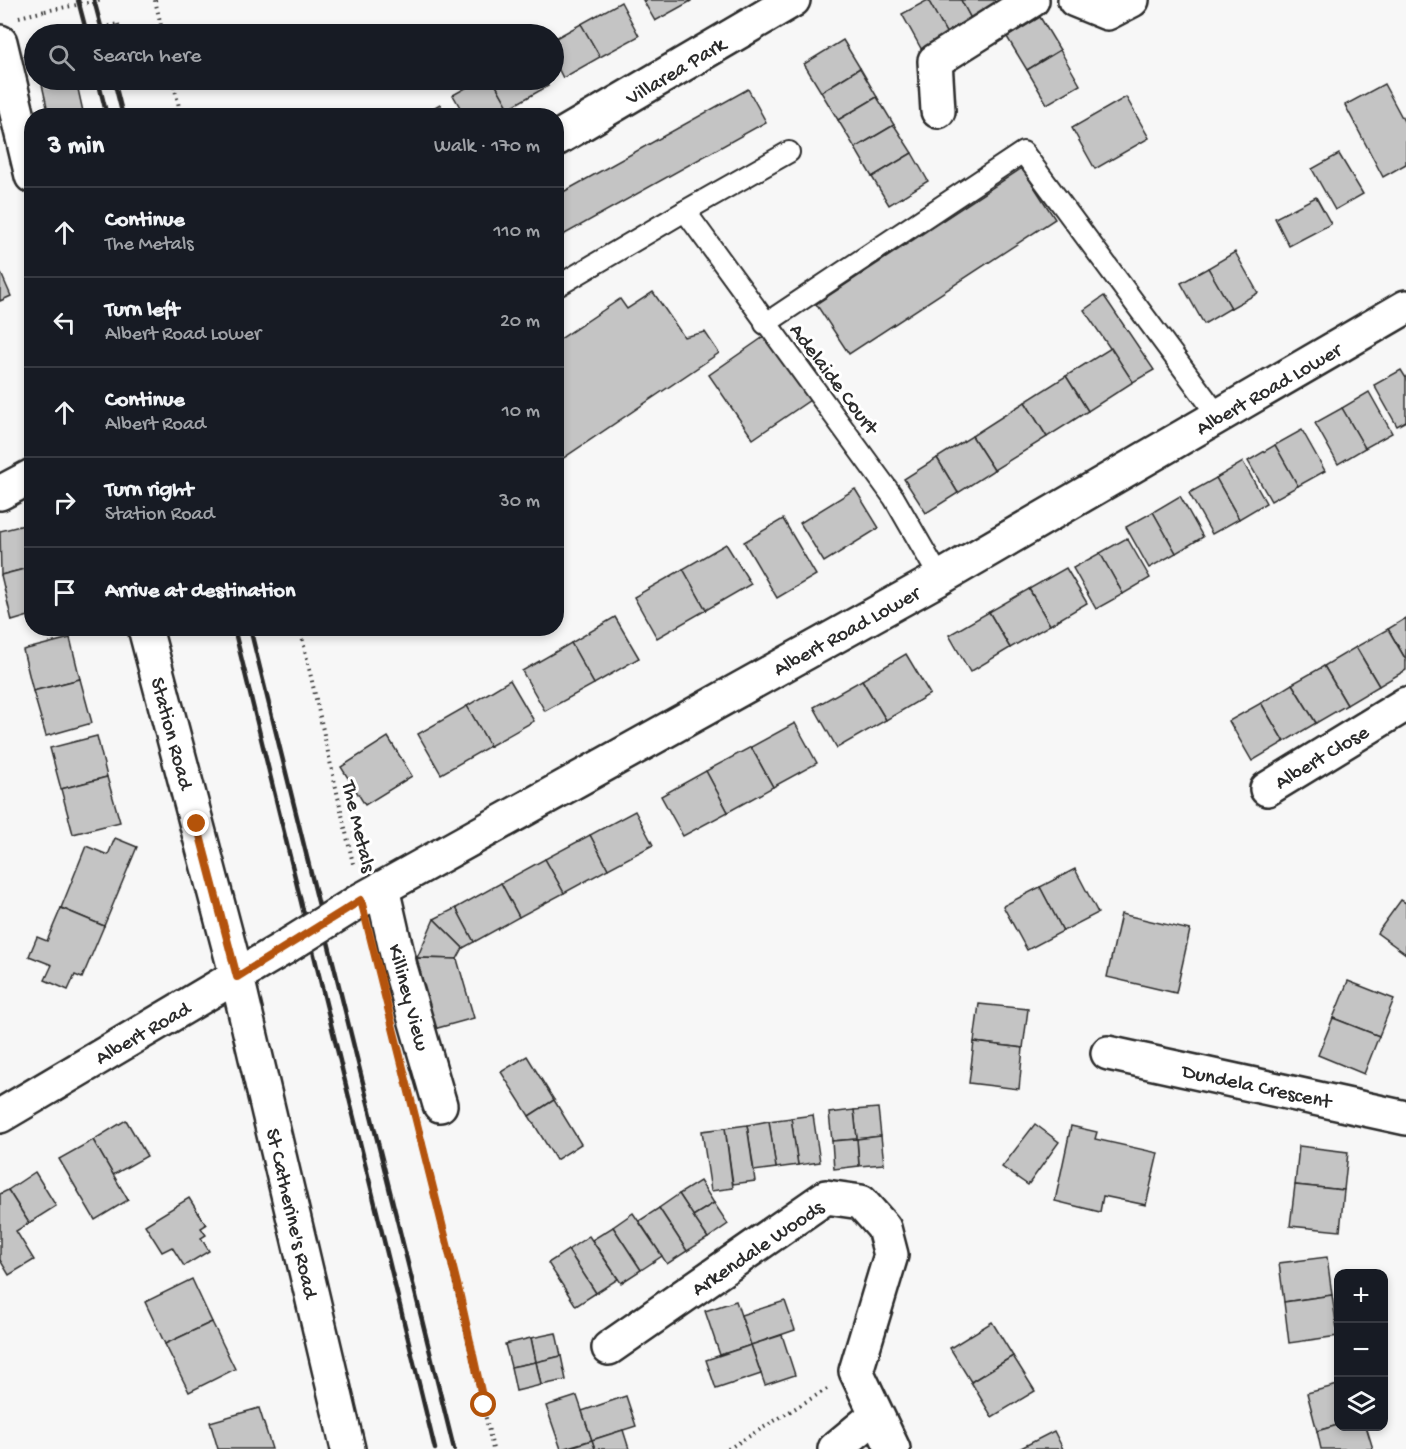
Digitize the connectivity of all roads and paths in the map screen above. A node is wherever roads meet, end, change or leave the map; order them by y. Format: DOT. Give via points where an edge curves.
graph roads {
  1 [pos="103,0"];
  2 [pos="155,0"];
  3 [pos="793,0"];
  4 [pos="1032,0"];
  5 [pos="1075,0"];
  6 [pos="1132,0"];
  7 [pos="28,15"];
  8 [pos="161,24"];
  9 [pos="0,42"];
  10 [pos="4,78"];
  11 [pos="175,90"];
  12 [pos="179,108"];
  13 [pos="938,111"];
  14 [pos="564,134"];
  15 [pos="24,148"];
  16 [pos="789,152"];
  17 [pos="685,212"];
  18 [pos="564,282"];
  19 [pos="1406,307"];
  20 [pos="765,324"];
  21 [pos="1219,417"];
  22 [pos="24,480"];
  23 [pos="0,493"];
  24 [pos="940,578"];
  25 [pos="147,636"];
  26 [pos="302,636"];
  27 [pos="1406,704"];
  28 [pos="1267,789"];
  29 [pos="372,894"];
  30 [pos="284,948"];
  31 [pos="237,977"];
  32 [pos="1108,1053"];
  33 [pos="429,1114"];
  34 [pos="0,1116"];
  35 [pos="1406,1118"];
  36 [pos="609,1348"];
  37 [pos="866,1392"];
  38 [pos="348,1449"];
  39 [pos="493,1449"];
  40 [pos="728,1449"];
  41 [pos="835,1449"];
  42 [pos="893,1449"];
  1 -- 7 [label="path, bridge"];
  2 -- 8 [label="path"];
  3 -- 14 [label="street, Villarea Park"];
  4 -- 13 [label="street" via="935,61"];
  5 -- 6 [label="street" via="1107,13"];
  9 -- 10 [label="street"];
  10 -- 15 [label="street"];
  11 -- 12 [label="path"];
  16 -- 17 [label="lane"];
  17 -- 18 [label="lane"];
  17 -- 20 [label="lane, Adelaide Court"];
  19 -- 21 [label="street, Albert Road Lower"];
  20 -- 21 [label="lane" via="1023,152"];
  20 -- 24 [label="lane, Adelaide Court" via="894,498"];
  21 -- 24 [label="street, Albert Road Lower"];
  22 -- 23 [label="street"];
  24 -- 29 [label="street, Albert Road Lower"];
  25 -- 31 [label="street, Station Road"];
  26 -- 29 [label="path, The Metals"];
  27 -- 28 [label="street, Albert Close"];
  29 -- 30 [label="street, Albert Road Lower, bridge"];
  29 -- 33 [label="street, Killiney View" via="400,967"];
  30 -- 31 [label="street, Albert Road"];
  31 -- 34 [label="street, Albert Road"];
  31 -- 38 [label="street, St Catherine's Road"];
  32 -- 35 [label="street, Dundela Crescent"];
  33 -- 39 [label="path" via="460,1296"];
  36 -- 37 [label="street, Arkendale Woods" via="826,1197 861,1202 884,1228 891,1255"];
  37 -- 40 [label="path"];
  37 -- 41 [label="street"];
  37 -- 42 [label="street"];
}
